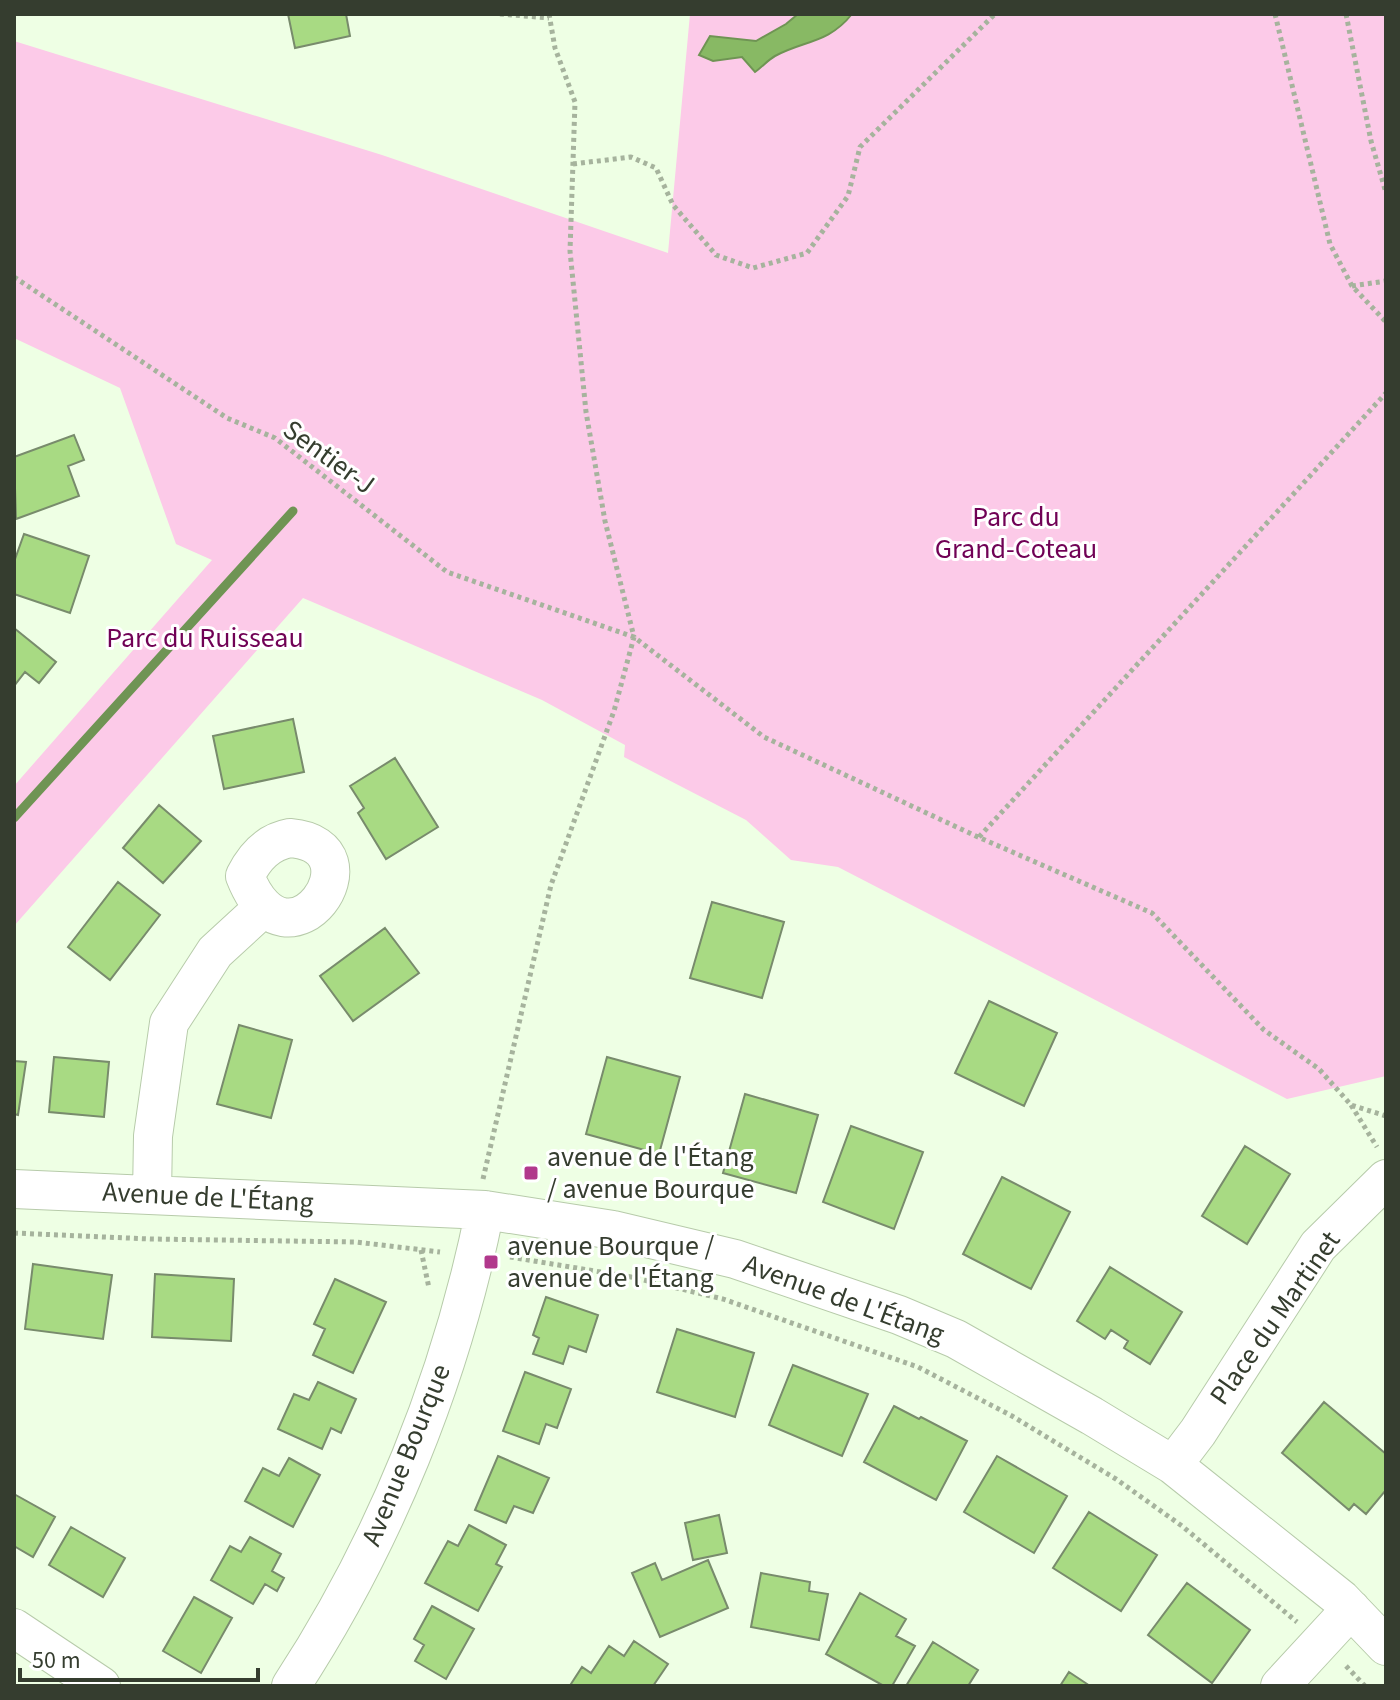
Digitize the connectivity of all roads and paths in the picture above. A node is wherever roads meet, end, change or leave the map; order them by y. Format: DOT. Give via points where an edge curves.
graph roads {
  1 [pos="500,14"];
  2 [pos="995,14"];
  3 [pos="1275,14"];
  4 [pos="1346,14"];
  5 [pos="549,16"];
  6 [pos="573,164"];
  7 [pos="1386,193"];
  8 [pos="14,277"];
  9 [pos="1386,281"];
  10 [pos="1352,286"];
  11 [pos="1386,322"];
  12 [pos="1386,393"];
  13 [pos="634,637"];
  14 [pos="978,837"];
  15 [pos="264,907"];
  16 [pos="1351,1105"];
  17 [pos="1386,1116"];
  18 [pos="1382,1164"];
  19 [pos="14,1189"];
  20 [pos="152,1195"];
  21 [pos="485,1210"];
  22 [pos="14,1233"];
  23 [pos="512,1257"];
  24 [pos="425,1302"];
  25 [pos="1173,1465"];
  26 [pos="1351,1609"];
  27 [pos="1295,1620"];
  28 [pos="14,1628"];
  29 [pos="1386,1646"];
  30 [pos="1345,1666"];
  31 [pos="101,1686"];
  32 [pos="291,1686"];
  33 [pos="1280,1686"];
  34 [pos="1365,1686"];
  1 -- 5 [label="path"];
  2 -- 6 [label="path" via="860,147 848,196 807,253 753,268 716,255 673,205 656,168 631,157"];
  3 -- 10 [label="path" via="1330,244"];
  4 -- 7 [label="path"];
  5 -- 6 [label="path" via="575,102"];
  6 -- 13 [label="path" via="570,251 586,412 605,521"];
  8 -- 13 [label="path, Sentier-J" via="227,418 275,438 447,572"];
  9 -- 10 [label="path"];
  10 -- 11 [label="path"];
  12 -- 14 [label="path"];
  13 -- 14 [label="path, Sentier-J" via="764,737"];
  13 -- 21 [label="path" via="614,711 551,885 482,1181"];
  14 -- 16 [label="path, Sentier-J" via="1152,913 1264,1030 1319,1069"];
  15 -- 20 [label="street" via="215,952 169,1023 153,1136"];
  16 -- 17 [label="path"];
  16 -- 18 [label="path, Sentier-J"];
  18 -- 25 [label="street, Place du Martinet" via="1318,1246"];
  19 -- 20 [label="street, Avenue de L'Étang"];
  20 -- 21 [label="street, Avenue de L'Étang"];
  21 -- 25 [label="street, Avenue de L'Étang" via="613,1230 735,1259 899,1315 1004,1365"];
  21 -- 32 [label="street, Avenue Bourque" via="438,1387 396,1493 322,1638"];
  22 -- 24 [label="path" via="356,1242 421,1250 429,1287"];
  23 -- 27 [label="path" via="723,1299 918,1367 1116,1479"];
  25 -- 26 [label="street, Avenue de L'Étang"];
  26 -- 29 [label="street, Avenue de L'Étang"];
  26 -- 33 [label="street"];
  28 -- 31 [label="street"];
  30 -- 34 [label="path"];
}
